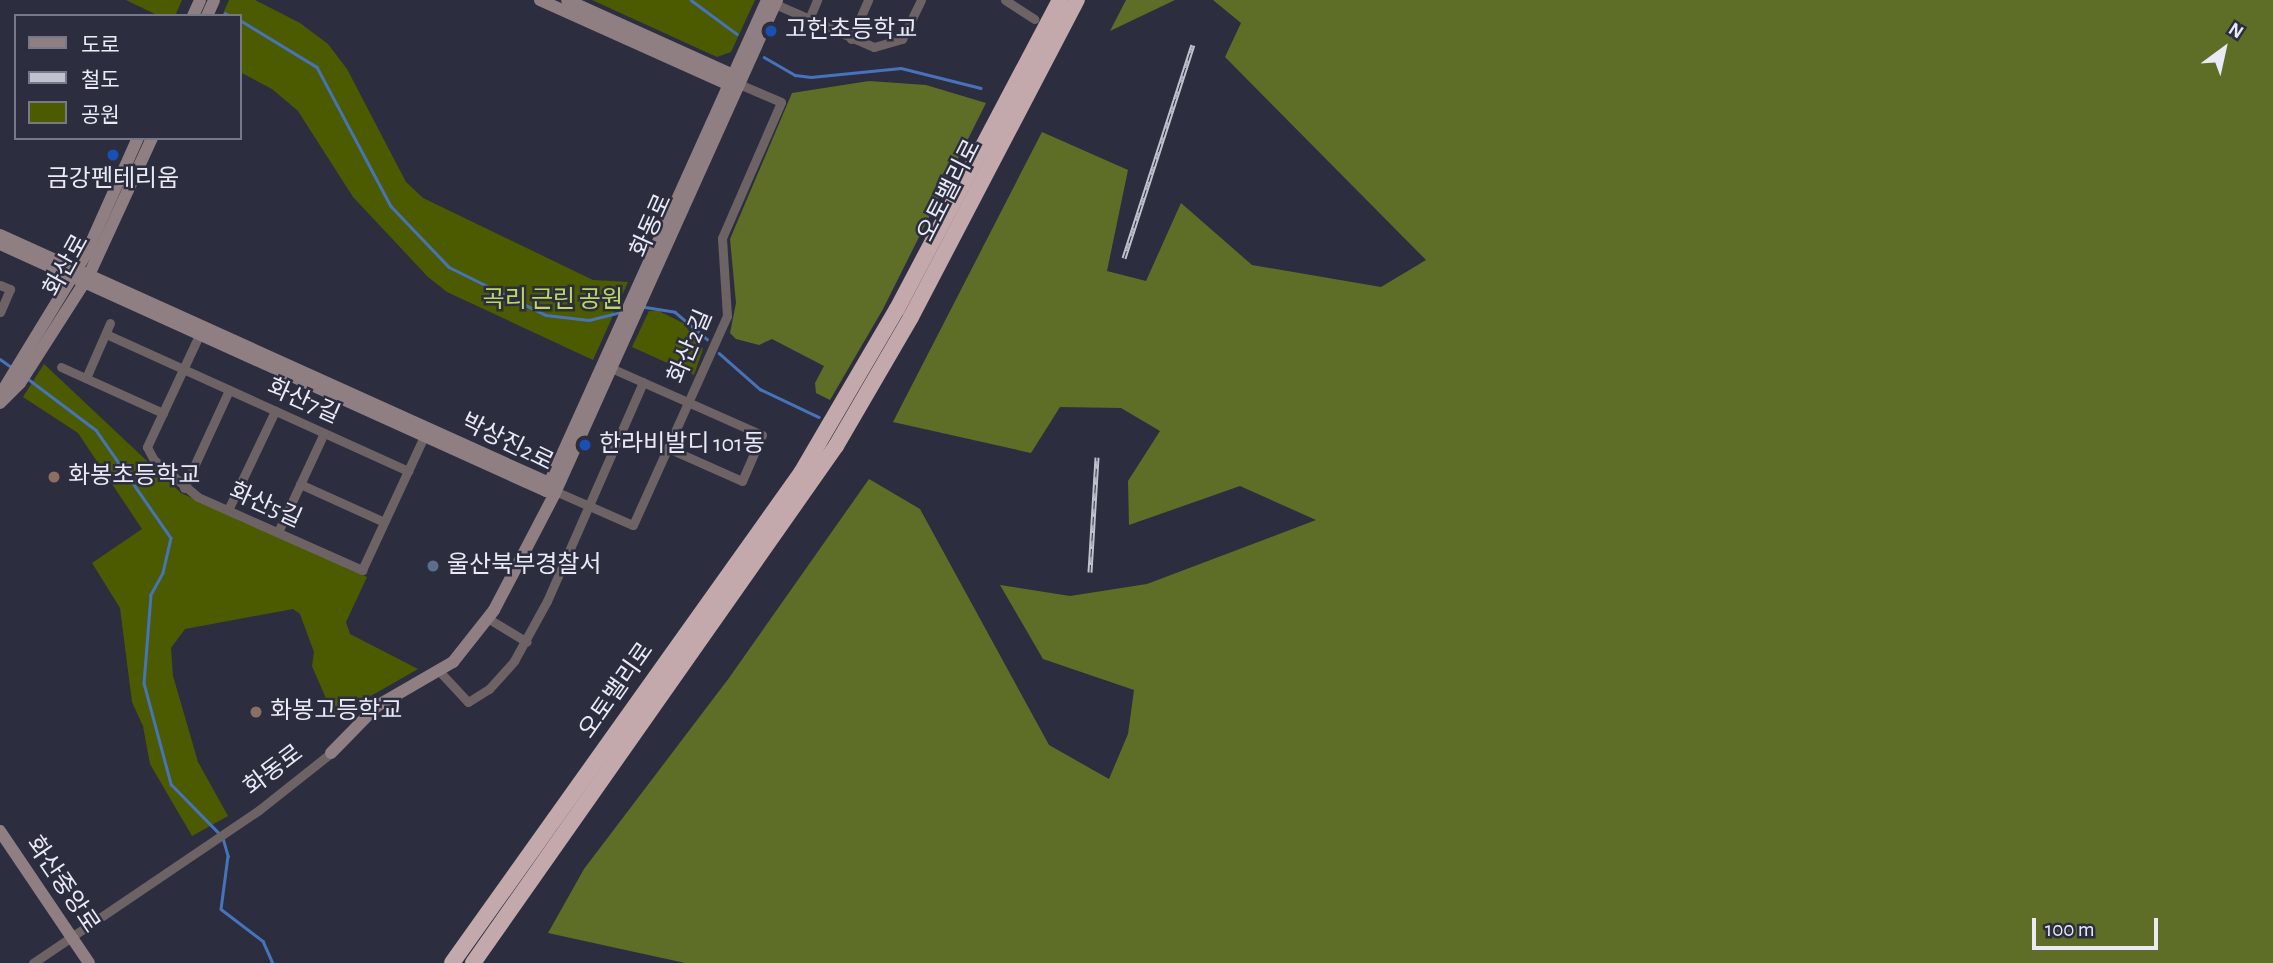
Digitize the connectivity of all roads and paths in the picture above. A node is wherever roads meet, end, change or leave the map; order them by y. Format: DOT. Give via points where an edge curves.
graph roads {
  1 [pos="540,0"];
  2 [pos="567,0"];
  3 [pos="817,0"];
  4 [pos="868,0"];
  5 [pos="920,0"];
  6 [pos="1005,0"];
  7 [pos="1060,0"];
  8 [pos="1077,0"];
  9 [pos="773,1"];
  10 [pos="809,19"];
  11 [pos="1034,19"];
  12 [pos="851,39"];
  13 [pos="1027,80"];
  14 [pos="734,81"];
  15 [pos="1003,122"];
  16 [pos="137,140"];
  17 [pos="151,140"];
  18 [pos="0,235"];
  19 [pos="0,244"];
  20 [pos="81,276"];
  21 [pos="0,285"];
  22 [pos="0,312"];
  23 [pos="628,319"];
  24 [pos="110,323"];
  25 [pos="201,331"];
  26 [pos="106,334"];
  27 [pos="61,367"];
  28 [pos="611,368"];
  29 [pos="183,369"];
  30 [pos="86,378"];
  31 [pos="15,380"];
  32 [pos="643,382"];
  33 [pos="229,390"];
  34 [pos="0,395"];
  35 [pos="688,402"];
  36 [pos="0,403"];
  37 [pos="275,411"];
  38 [pos="163,413"];
  39 [pos="426,432"];
  40 [pos="324,433"];
  41 [pos="668,448"];
  42 [pos="408,471"];
  43 [pos="300,484"];
  44 [pos="184,488"];
  45 [pos="550,489"];
  46 [pos="589,506"];
  47 [pos="228,510"];
  48 [pos="384,522"];
  49 [pos="278,532"];
  50 [pos="489,619"];
  51 [pos="527,642"];
  52 [pos="440,672"];
  53 [pos="331,752"];
  54 [pos="0,831"];
  55 [pos="71,936"];
  56 [pos="480,938"];
  57 [pos="33,963"];
  58 [pos="89,963"];
  59 [pos="453,963"];
  60 [pos="472,963"];
  1 -- 14 [label="street"];
  2 -- 14 [label="street"];
  3 -- 10 [label="street"];
  4 -- 12 [label="street"];
  5 -- 12 [label="street" via="900,42 869,46"];
  6 -- 11 [label="street"];
  7 -- 13 [label="highway, 오토밸리로"];
  8 -- 13 [label="highway, 오토밸리로"];
  9 -- 10 [label="street"];
  9 -- 14 [label="street, 화동로"];
  10 -- 12 [label="street"];
  13 -- 15 [label="highway, 오토밸리로"];
  14 -- 23 [label="street, 화동로"];
  14 -- 35 [label="street, 화산2길" via="781,102 726,226 720,251 726,316"];
  15 -- 56 [label="highway, 오토밸리로" via="819,444"];
  15 -- 56 [label="highway, 오토밸리로" via="863,402 836,446"];
  16 -- 20 [label="street, 화산로"];
  17 -- 20 [label="street, 화산로"];
  18 -- 20 [label="street, 박상진2로"];
  19 -- 20 [label="street, 박상진2로"];
  20 -- 25 [label="street, 박상진2로"];
  20 -- 31 [label="street, 화산로"];
  21 -- 22 [label="street" via="10,289"];
  23 -- 28 [label="street, 화동로"];
  23 -- 45 [label="street, 화동로"];
  24 -- 26 [label="street"];
  25 -- 29 [label="street, 화산5길"];
  25 -- 39 [label="street, 박상진2로"];
  26 -- 29 [label="street, 화산7길"];
  26 -- 30 [label="street"];
  27 -- 30 [label="street"];
  28 -- 32 [label="street"];
  28 -- 45 [label="street, 화동로"];
  29 -- 33 [label="street, 화산7길"];
  29 -- 38 [label="street, 화산5길"];
  30 -- 38 [label="street"];
  31 -- 34 [label="street, 화산로"];
  31 -- 36 [label="street, 화산로"];
  32 -- 35 [label="street"];
  32 -- 46 [label="street"];
  33 -- 37 [label="street, 화산7길"];
  33 -- 44 [label="street"];
  35 -- 41 [label="street, 화산2길"];
  35 -- 41 [label="street" via="762,435 742,481"];
  37 -- 40 [label="street, 화산7길"];
  37 -- 47 [label="street"];
  38 -- 44 [label="street, 화산5길" via="147,451"];
  39 -- 42 [label="street, 화산5길"];
  39 -- 45 [label="street, 박상진2로"];
  40 -- 42 [label="street, 화산7길"];
  40 -- 43 [label="street"];
  41 -- 46 [label="street, 화산2길" via="634,525"];
  42 -- 48 [label="street, 화산5길"];
  43 -- 48 [label="street"];
  43 -- 49 [label="street"];
  44 -- 47 [label="street, 화산5길"];
  45 -- 46 [label="street, 화산2길"];
  45 -- 50 [label="street, 화동로"];
  46 -- 51 [label="street"];
  47 -- 49 [label="street, 화산5길"];
  48 -- 49 [label="street, 화산5길" via="362,570"];
  50 -- 51 [label="street"];
  50 -- 52 [label="street, 화동로"];
  51 -- 52 [label="street" via="503,675 475,701 463,701"];
  52 -- 53 [label="street, 화동로" via="377,706"];
  53 -- 55 [label="street, 화동로" via="307,776"];
  54 -- 55 [label="street, 화산중앙로"];
  55 -- 57 [label="street, 화동로"];
  55 -- 58 [label="street, 화산중앙로"];
  56 -- 59 [label="highway, 오토밸리로"];
  56 -- 60 [label="highway, 오토밸리로"];
}
